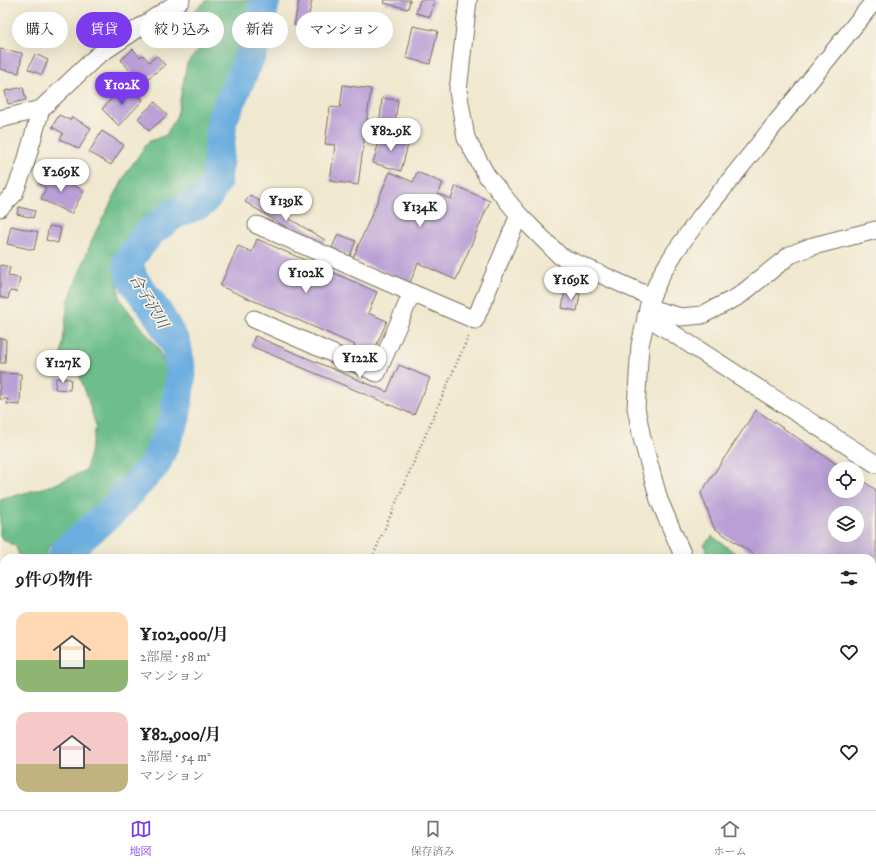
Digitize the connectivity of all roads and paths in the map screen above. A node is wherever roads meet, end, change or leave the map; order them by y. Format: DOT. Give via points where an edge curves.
graph roads {
  1 [pos="181,0"];
  2 [pos="468,0"];
  3 [pos="875,0"];
  4 [pos="41,109"];
  5 [pos="0,119"];
  6 [pos="0,208"];
  7 [pos="520,215"];
  8 [pos="257,225"];
  9 [pos="876,230"];
  10 [pos="412,293"];
  11 [pos="648,307"];
  12 [pos="254,319"];
  13 [pos="475,320"];
  14 [pos="876,464"];
  15 [pos="374,554"];
  16 [pos="682,554"];
  1 -- 4 [label="street" via="97,56"];
  2 -- 7 [label="street" via="458,91 466,138 487,176"];
  3 -- 11 [label="street" via="701,216 661,275"];
  4 -- 5 [label="street"];
  4 -- 6 [label="street" via="14,194"];
  7 -- 11 [label="street" via="560,256"];
  7 -- 13 [label="street"];
  8 -- 10 [label="street"];
  9 -- 11 [label="street" via="813,246 790,255 739,296 702,314 681,317"];
  10 -- 12 [label="street" via="378,373"];
  10 -- 13 [label="street"];
  11 -- 14 [label="street"];
  11 -- 16 [label="street" via="640,345 636,408 659,500"];
  13 -- 15 [label="path"];
}
